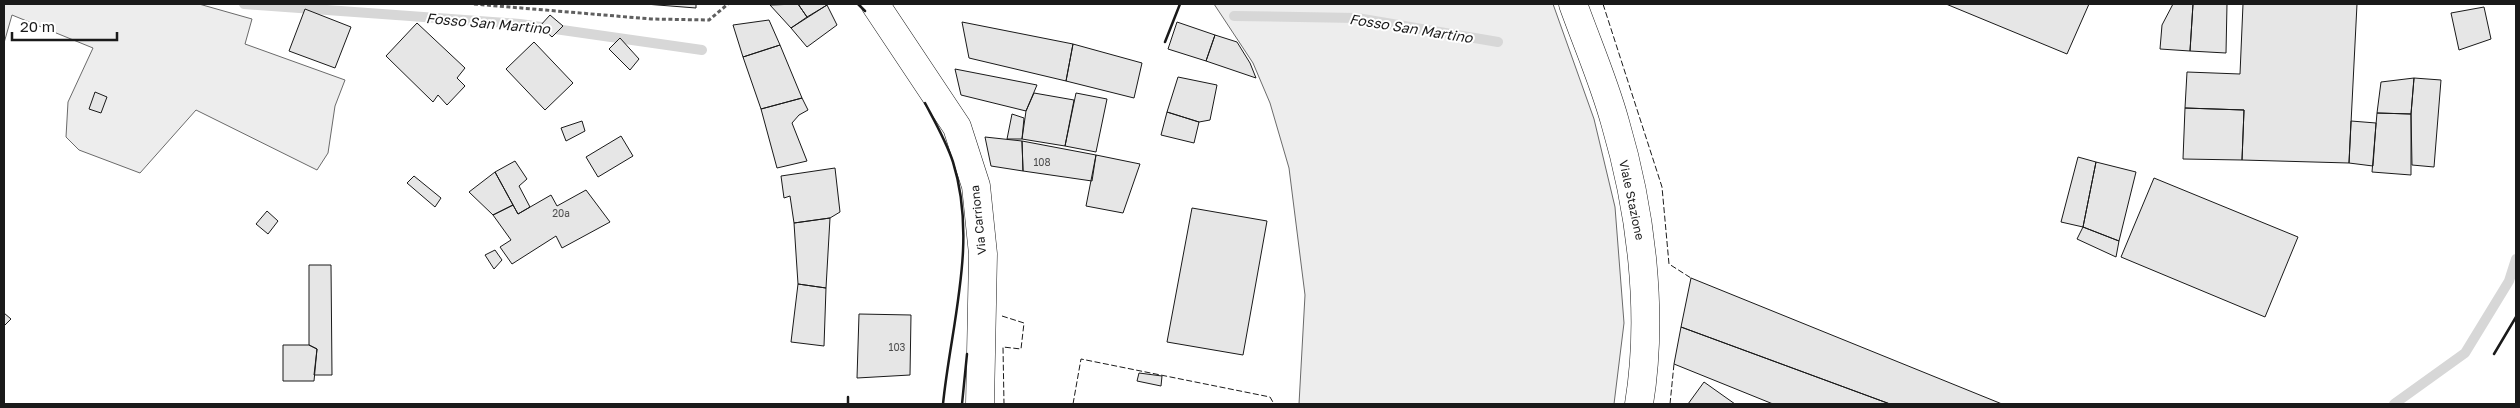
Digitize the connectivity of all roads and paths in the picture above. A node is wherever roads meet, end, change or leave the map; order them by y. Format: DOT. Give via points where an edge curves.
graph roads {
  1 [pos="474,4"];
  2 [pos="728,4"];
  3 [pos="875,4"];
  4 [pos="1573,4"];
  5 [pos="980,404"];
  6 [pos="1639,404"];
  1 -- 2 [label="path" via="651,19 709,20"];
  3 -- 5 [label="main road, Via Carriona" via="957,127 976,186 982,254"];
  4 -- 6 [label="main road, Viale Stazione" via="1616,122 1642,243 1645,365"];
}
